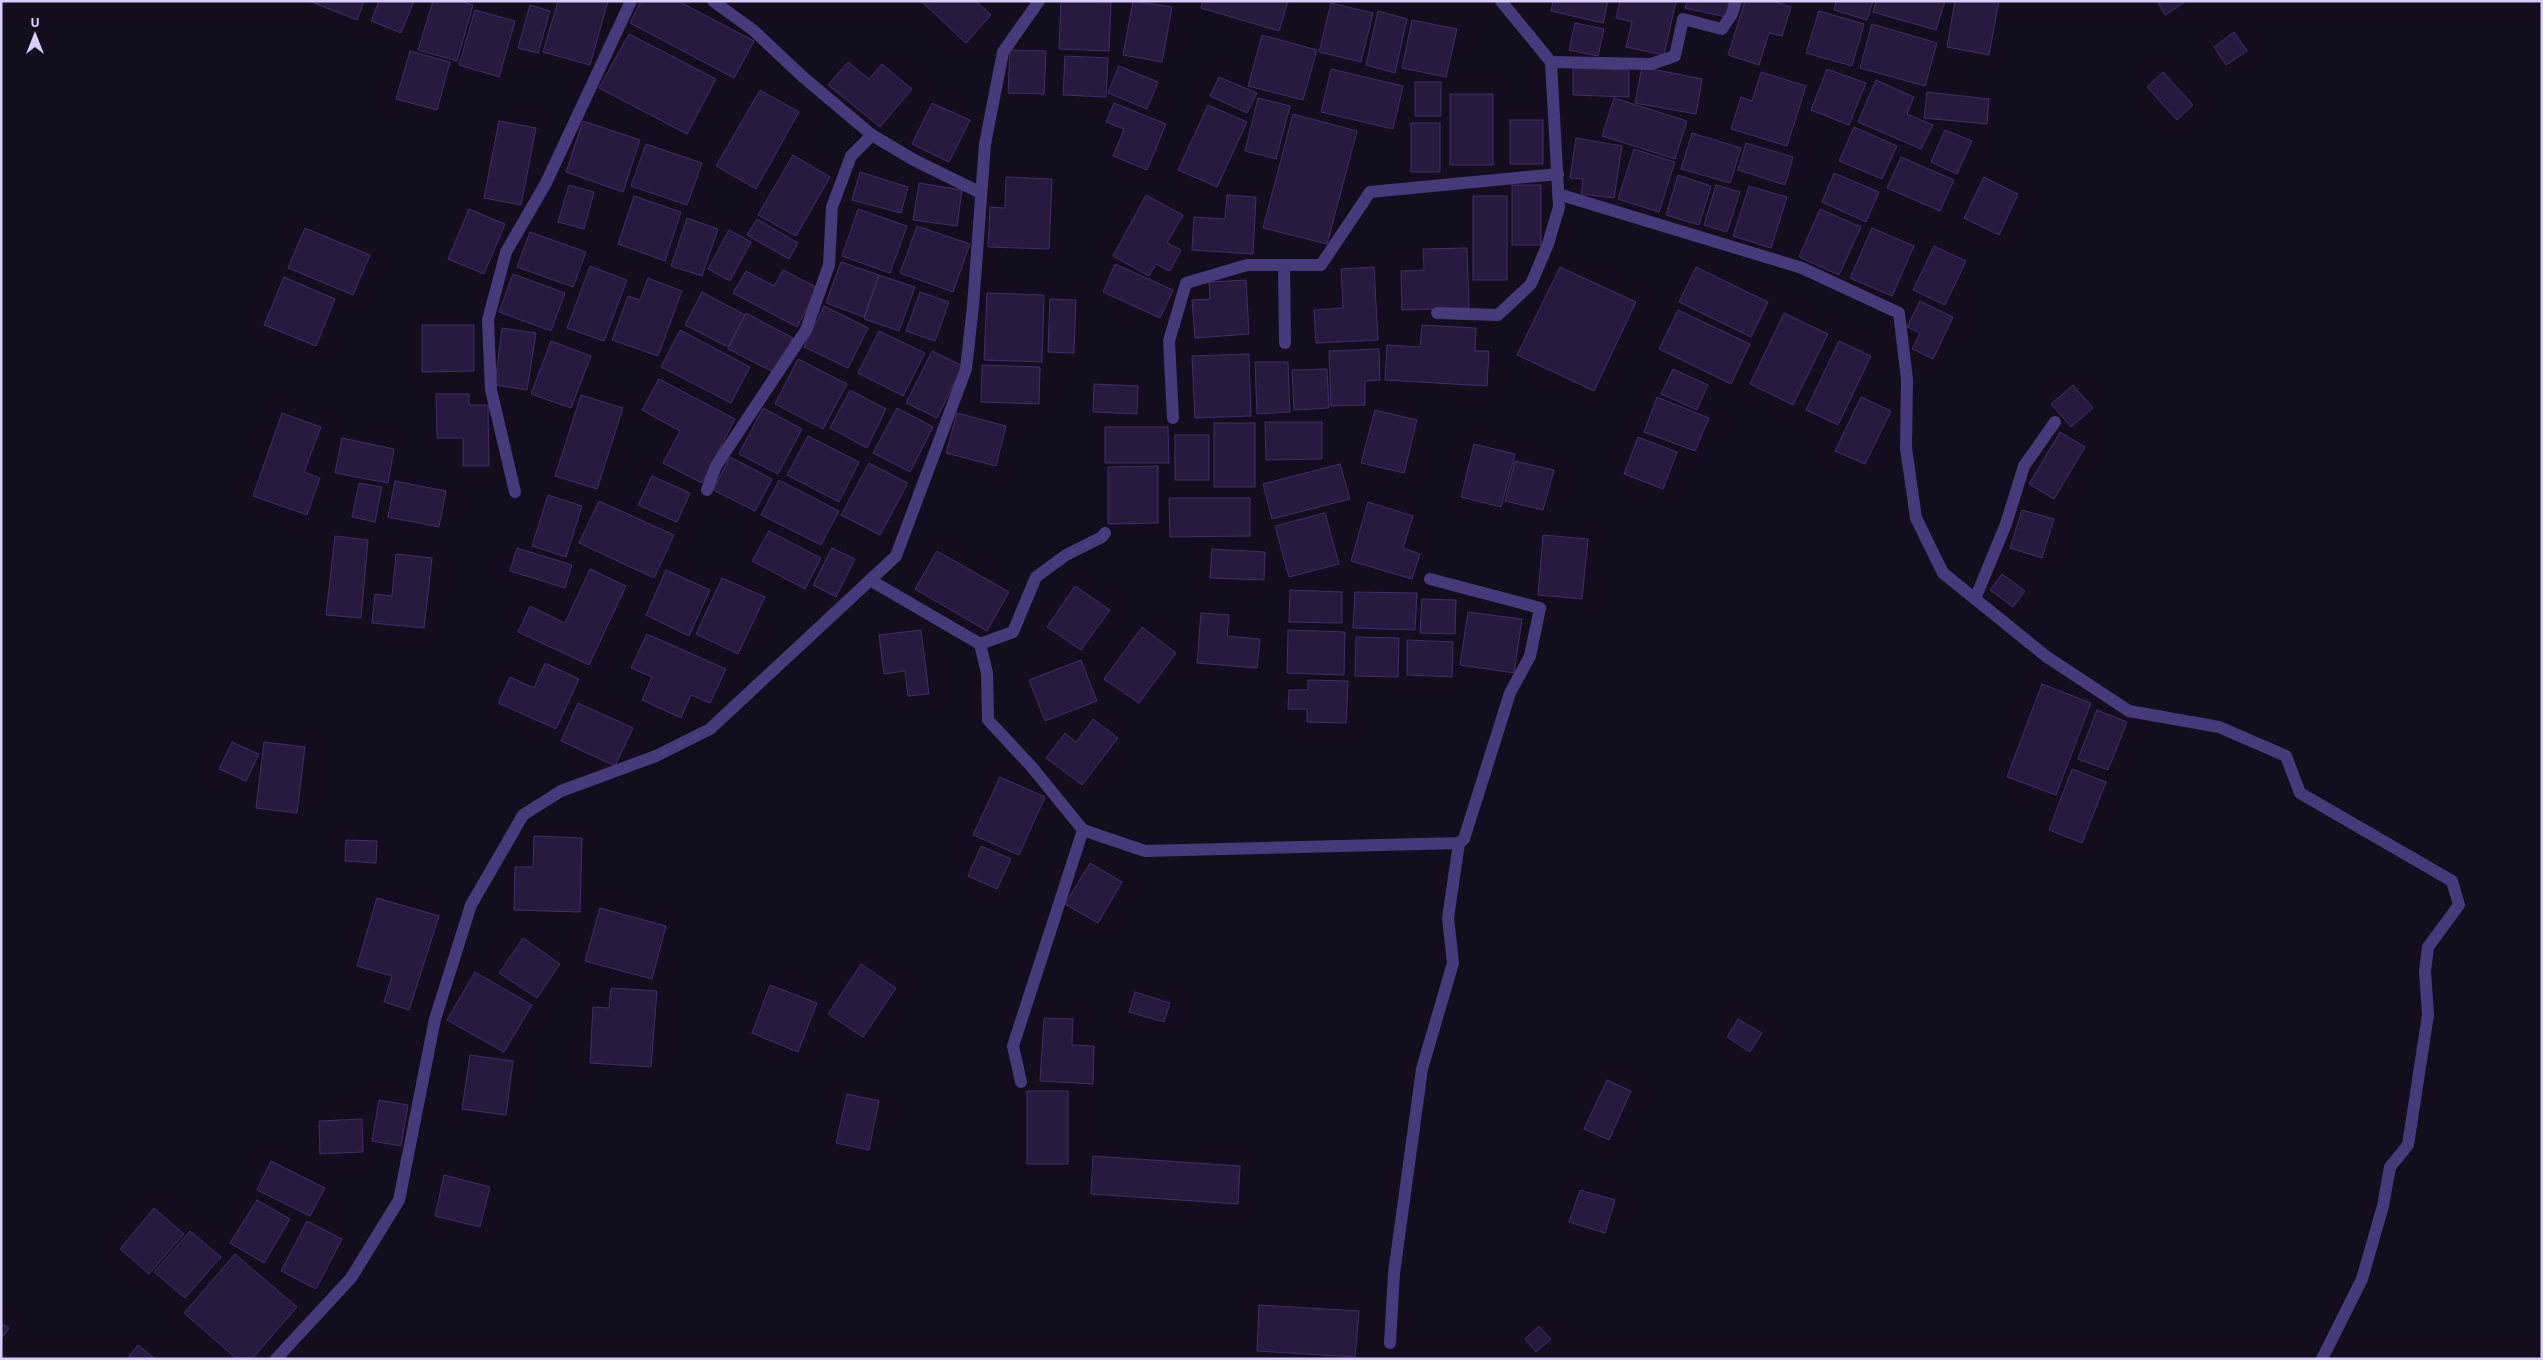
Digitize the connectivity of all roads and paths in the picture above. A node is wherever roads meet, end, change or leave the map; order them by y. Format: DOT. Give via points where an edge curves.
graph roads {
  1 [pos="631,1"];
  2 [pos="713,1"];
  3 [pos="1039,1"];
  4 [pos="1501,1"];
  5 [pos="1736,1"];
  6 [pos="1551,62"];
  7 [pos="872,135"];
  8 [pos="1558,174"];
  9 [pos="981,193"];
  10 [pos="1558,194"];
  11 [pos="1284,265"];
  12 [pos="1437,314"];
  13 [pos="1285,343"];
  14 [pos="1173,418"];
  15 [pos="2055,422"];
  16 [pos="707,490"];
  17 [pos="515,492"];
  18 [pos="1105,533"];
  19 [pos="1430,579"];
  20 [pos="870,580"];
  21 [pos="1976,598"];
  22 [pos="980,644"];
  23 [pos="1083,830"];
  24 [pos="1459,843"];
  25 [pos="1021,1082"];
  26 [pos="1390,1343"];
  27 [pos="276,1359"];
  28 [pos="2322,1359"];
  1 -- 17 [label="street" via="546,183 506,252 488,320 491,390"];
  2 -- 7 [label="street" via="753,30"];
  3 -- 9 [label="street" via="1003,52 985,144"];
  4 -- 6 [label="street"];
  5 -- 6 [label="street" via="1722,29 1683,19 1675,56 1652,64"];
  6 -- 8 [label="street"];
  7 -- 9 [label="street"];
  7 -- 16 [label="street" via="850,156 832,207 829,265 806,330 716,466"];
  8 -- 10 [label="street"];
  8 -- 11 [label="street" via="1370,192 1321,265"];
  9 -- 20 [label="street" via="974,306 966,369 896,556"];
  10 -- 12 [label="street" via="1559,207 1548,244 1531,284 1498,315"];
  10 -- 21 [label="street" via="1802,268 1899,313 1907,379 1906,448 1916,518 1943,572"];
  11 -- 13 [label="street"];
  11 -- 14 [label="street" via="1247,265 1186,283 1169,341"];
  15 -- 21 [label="street" via="2024,466 2006,524"];
  18 -- 22 [label="street" via="1036,577 1012,632"];
  19 -- 24 [label="street" via="1540,608 1530,656 1510,693 1464,839"];
  20 -- 22 [label="street"];
  20 -- 27 [label="street" via="710,729 656,756 561,790 523,815 471,905 435,1019 399,1200 351,1278"];
  21 -- 28 [label="street" via="2047,657 2129,711 2219,727 2286,756 2300,792 2452,881 2459,905 2428,947 2425,971 2428,1015 2408,1145 2390,1167 2383,1206 2362,1279"];
  22 -- 23 [label="street" via="987,673 988,720"];
  23 -- 24 [label="street" via="1145,851"];
  23 -- 25 [label="street" via="1012,1046"];
  24 -- 26 [label="street" via="1448,918 1453,963 1422,1069 1394,1274"];
}
